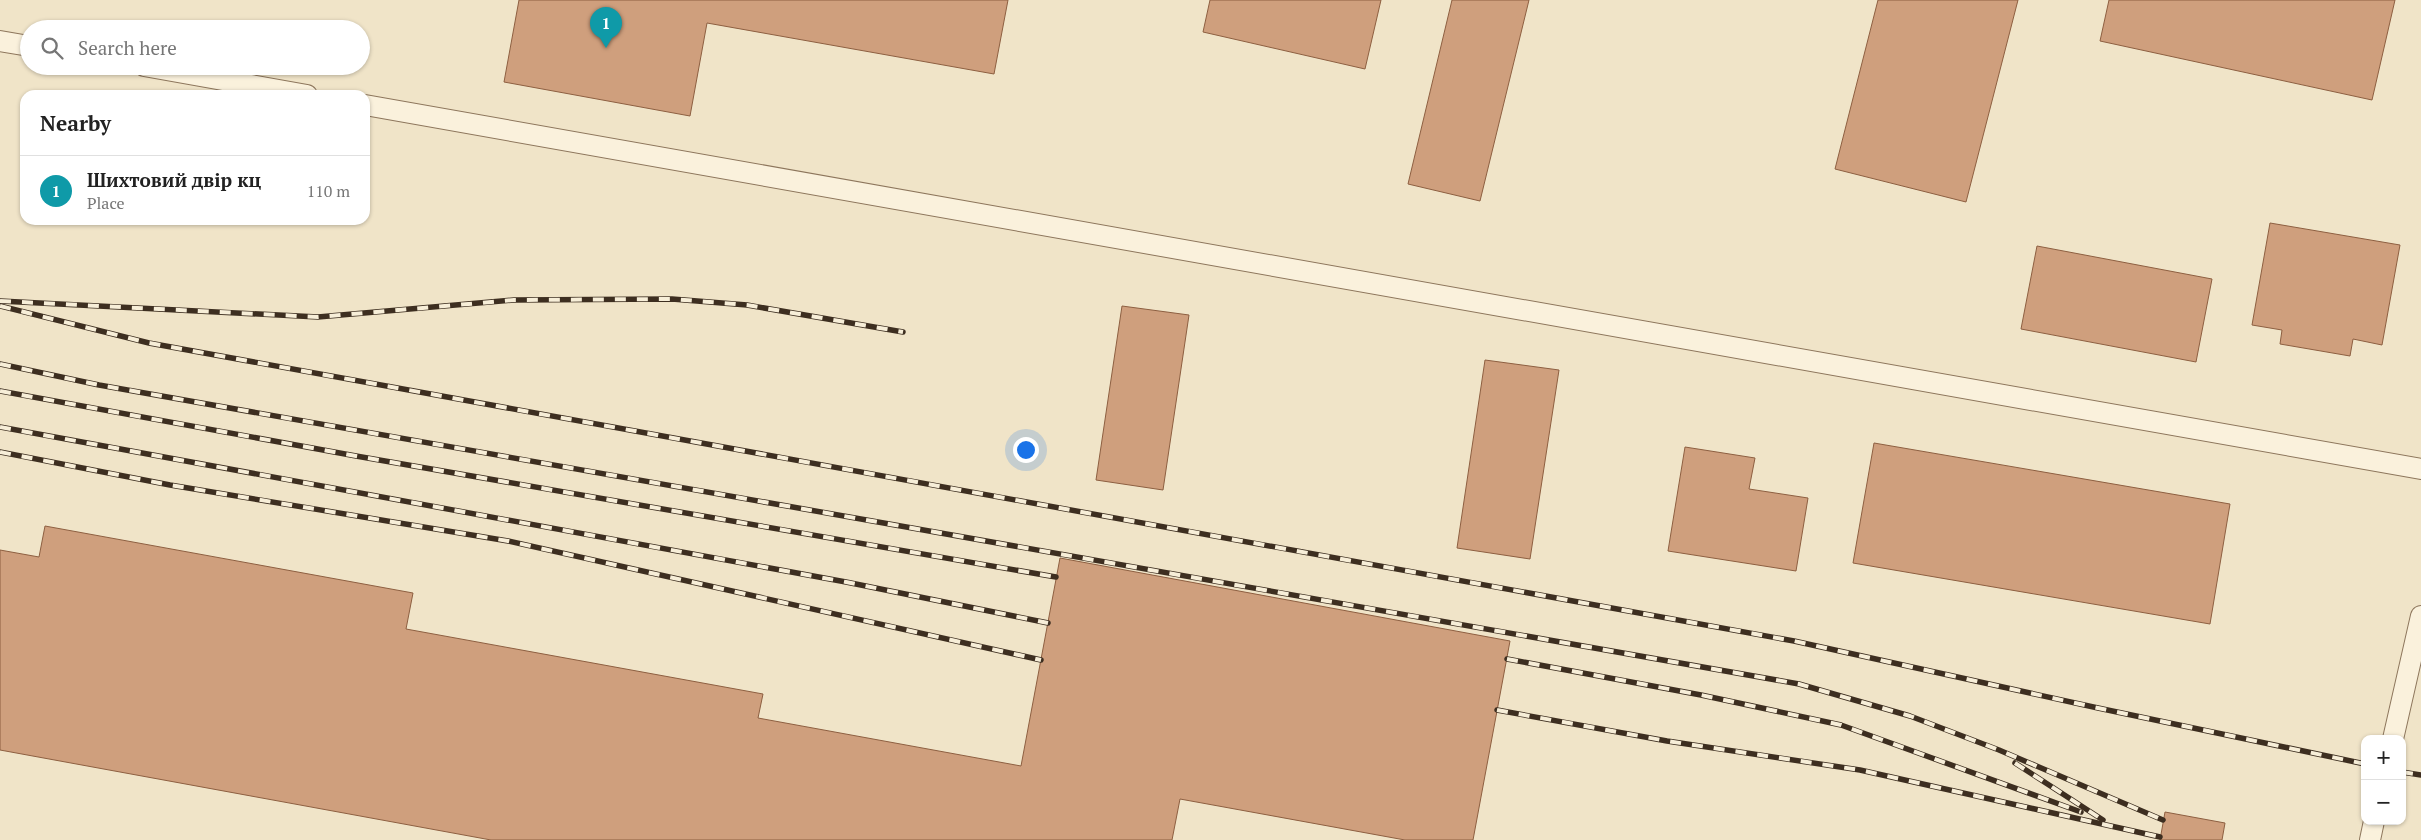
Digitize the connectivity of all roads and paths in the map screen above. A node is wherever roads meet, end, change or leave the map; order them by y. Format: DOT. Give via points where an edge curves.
graph roads {
  1 [pos="0,41"];
  2 [pos="20,44"];
  3 [pos="195,75"];
  4 [pos="279,90"];
  5 [pos="370,106"];
  6 [pos="2421,469"];
  7 [pos="2421,616"];
  8 [pos="2394,735"];
  9 [pos="2373,825"];
  10 [pos="2370,840"];
  1 -- 2 [label="lane"];
  3 -- 4 [label="lane"];
  5 -- 6 [label="lane"];
  7 -- 8 [label="lane"];
  9 -- 10 [label="lane"];
}
